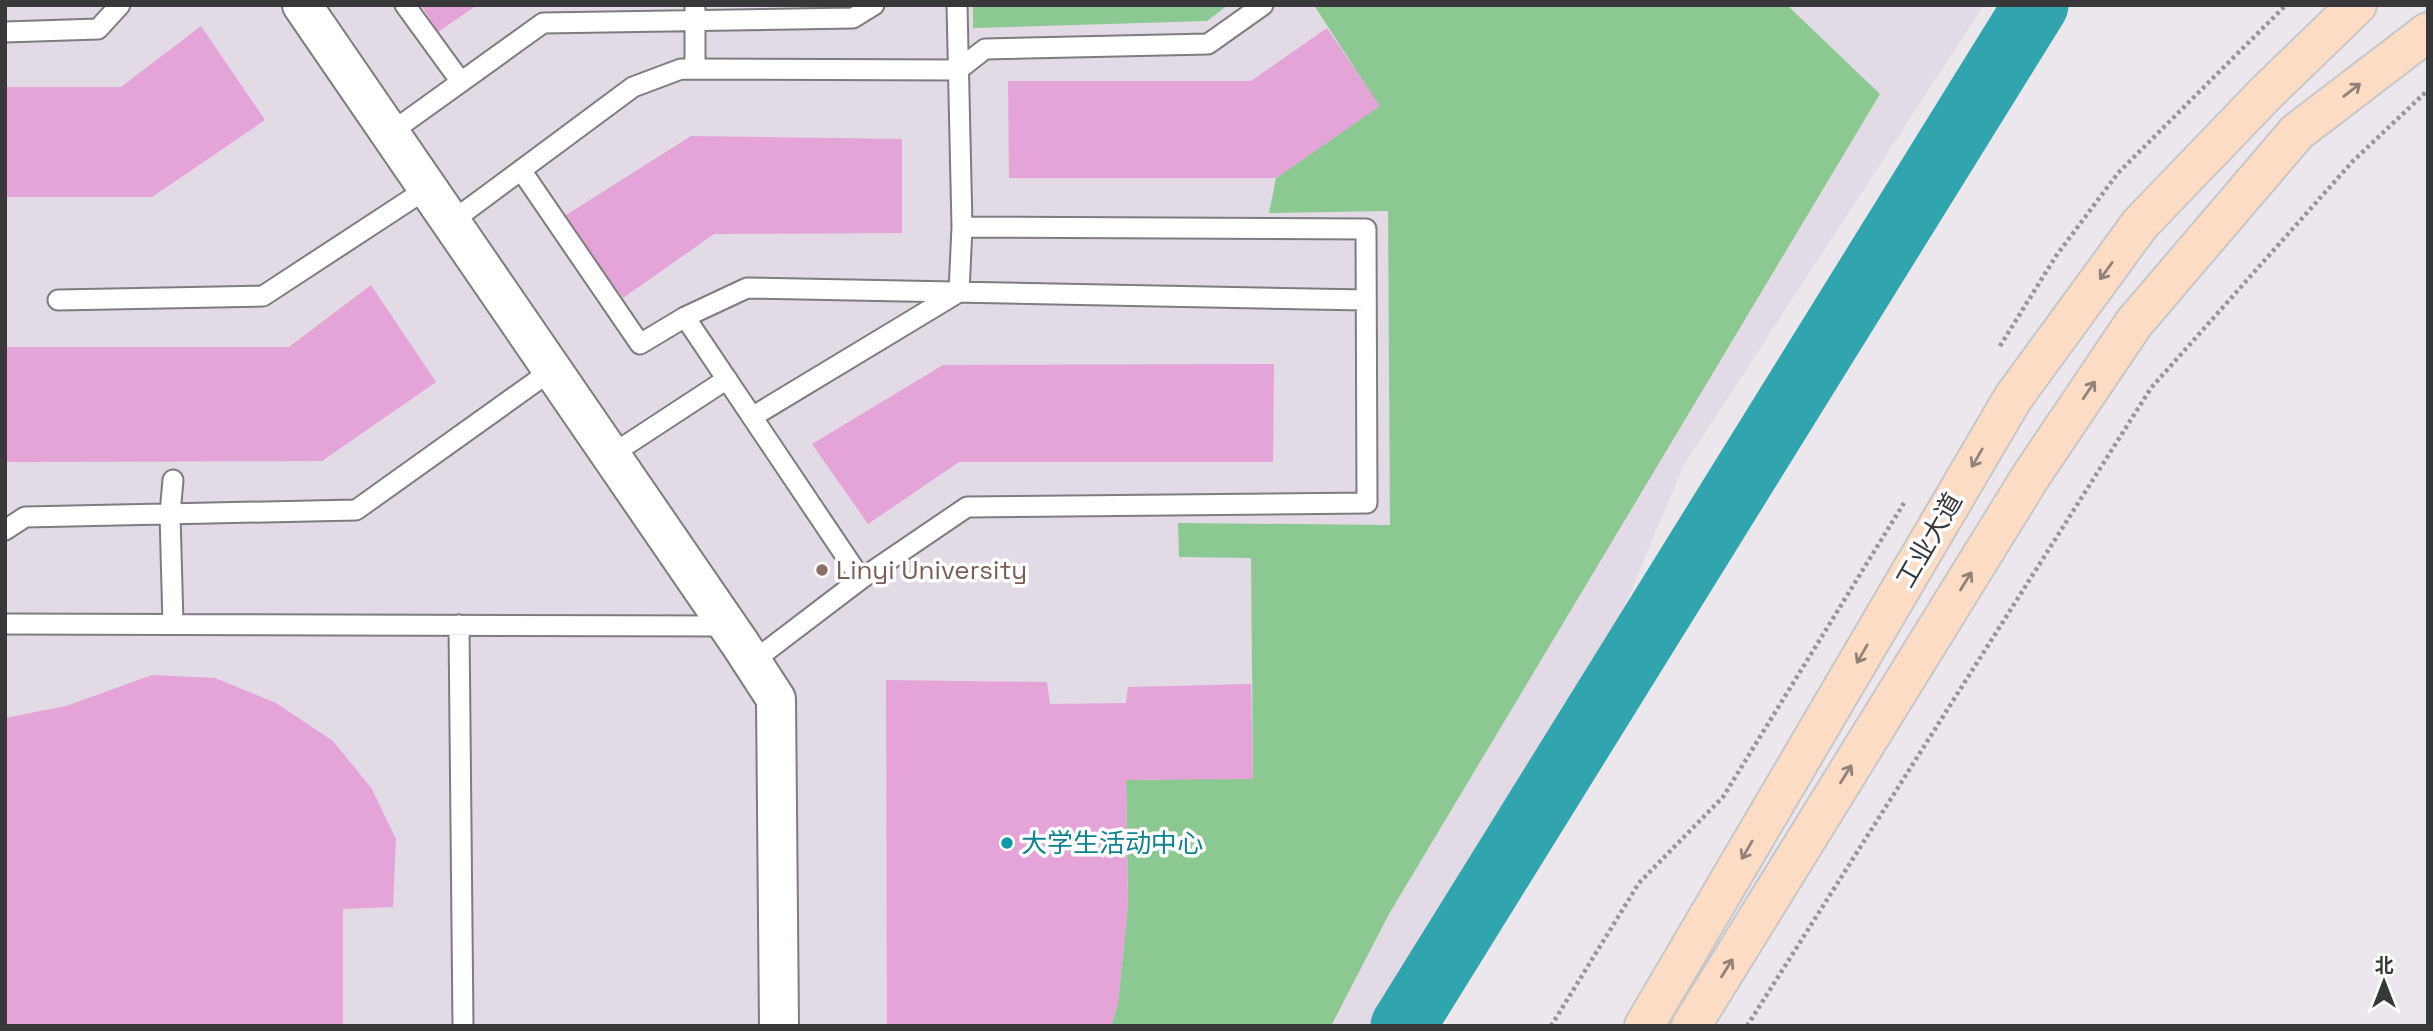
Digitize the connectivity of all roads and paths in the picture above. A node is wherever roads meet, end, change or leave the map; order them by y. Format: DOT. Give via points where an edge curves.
graph roads {
  1 [pos="120,5"];
  2 [pos="302,5"];
  3 [pos="405,5"];
  4 [pos="874,5"];
  5 [pos="957,5"];
  6 [pos="1263,5"];
  7 [pos="2321,5"];
  8 [pos="2357,5"];
  9 [pos="695,13"];
  10 [pos="5,32"];
  11 [pos="2428,32"];
  12 [pos="695,69"];
  13 [pos="958,70"];
  14 [pos="461,82"];
  15 [pos="2428,90"];
  16 [pos="390,133"];
  17 [pos="521,170"];
  18 [pos="428,188"];
  19 [pos="451,222"];
  20 [pos="2140,224"];
  21 [pos="962,227"];
  22 [pos="959,292"];
  23 [pos="58,300"];
  24 [pos="1366,300"];
  25 [pos="685,317"];
  26 [pos="552,370"];
  27 [pos="727,379"];
  28 [pos="752,417"];
  29 [pos="611,455"];
  30 [pos="173,480"];
  31 [pos="170,514"];
  32 [pos="5,530"];
  33 [pos="861,579"];
  34 [pos="5,624"];
  35 [pos="173,624"];
  36 [pos="459,625"];
  37 [pos="728,626"];
  38 [pos="752,662"];
  39 [pos="463,1026"];
  40 [pos="779,1026"];
  41 [pos="1644,1026"];
  42 [pos="1691,1026"];
  43 [pos="1746,1026"];
  1 -- 10 [label="lane" via="98,29"];
  2 -- 16 [label="street"];
  3 -- 14 [label="lane"];
  4 -- 9 [label="lane" via="853,18"];
  5 -- 13 [label="lane"];
  6 -- 13 [label="lane" via="1208,44 985,49"];
  7 -- 20 [label="main road" via="2189,142"];
  8 -- 20 [label="main road, 工业大道"];
  9 -- 12 [label="lane"];
  9 -- 14 [label="lane" via="543,23"];
  42 -- 11 [label="main road, 工业大道, one-way" via="2032,475 2134,323 2297,132"];
  12 -- 13 [label="lane"];
  12 -- 17 [label="lane" via="681,69 632,87"];
  13 -- 21 [label="lane"];
  14 -- 16 [label="lane"];
  15 -- 43 [label="path" via="2353,161 2151,388"];
  16 -- 18 [label="street"];
  17 -- 19 [label="lane"];
  17 -- 25 [label="lane" via="640,345"];
  18 -- 19 [label="street"];
  18 -- 23 [label="lane" via="263,296"];
  19 -- 26 [label="street"];
  20 -- 41 [label="main road, 工业大道, one-way" via="2013,398"];
  21 -- 22 [label="lane"];
  21 -- 24 [label="lane" via="1366,229"];
  22 -- 24 [label="lane"];
  22 -- 25 [label="lane" via="747,288"];
  22 -- 28 [label="lane"];
  24 -- 33 [label="lane" via="1367,503 967,507"];
  25 -- 27 [label="lane"];
  26 -- 29 [label="street"];
  26 -- 31 [label="lane" via="356,510"];
  27 -- 28 [label="lane"];
  27 -- 29 [label="lane"];
  28 -- 33 [label="lane"];
  29 -- 37 [label="street"];
  30 -- 31 [label="lane"];
  31 -- 32 [label="lane" via="25,517"];
  31 -- 35 [label="lane"];
  33 -- 38 [label="lane"];
  34 -- 35 [label="lane"];
  35 -- 36 [label="lane"];
  36 -- 37 [label="lane"];
  36 -- 39 [label="lane"];
  37 -- 38 [label="street"];
  38 -- 40 [label="street" via="776,699"];
}
